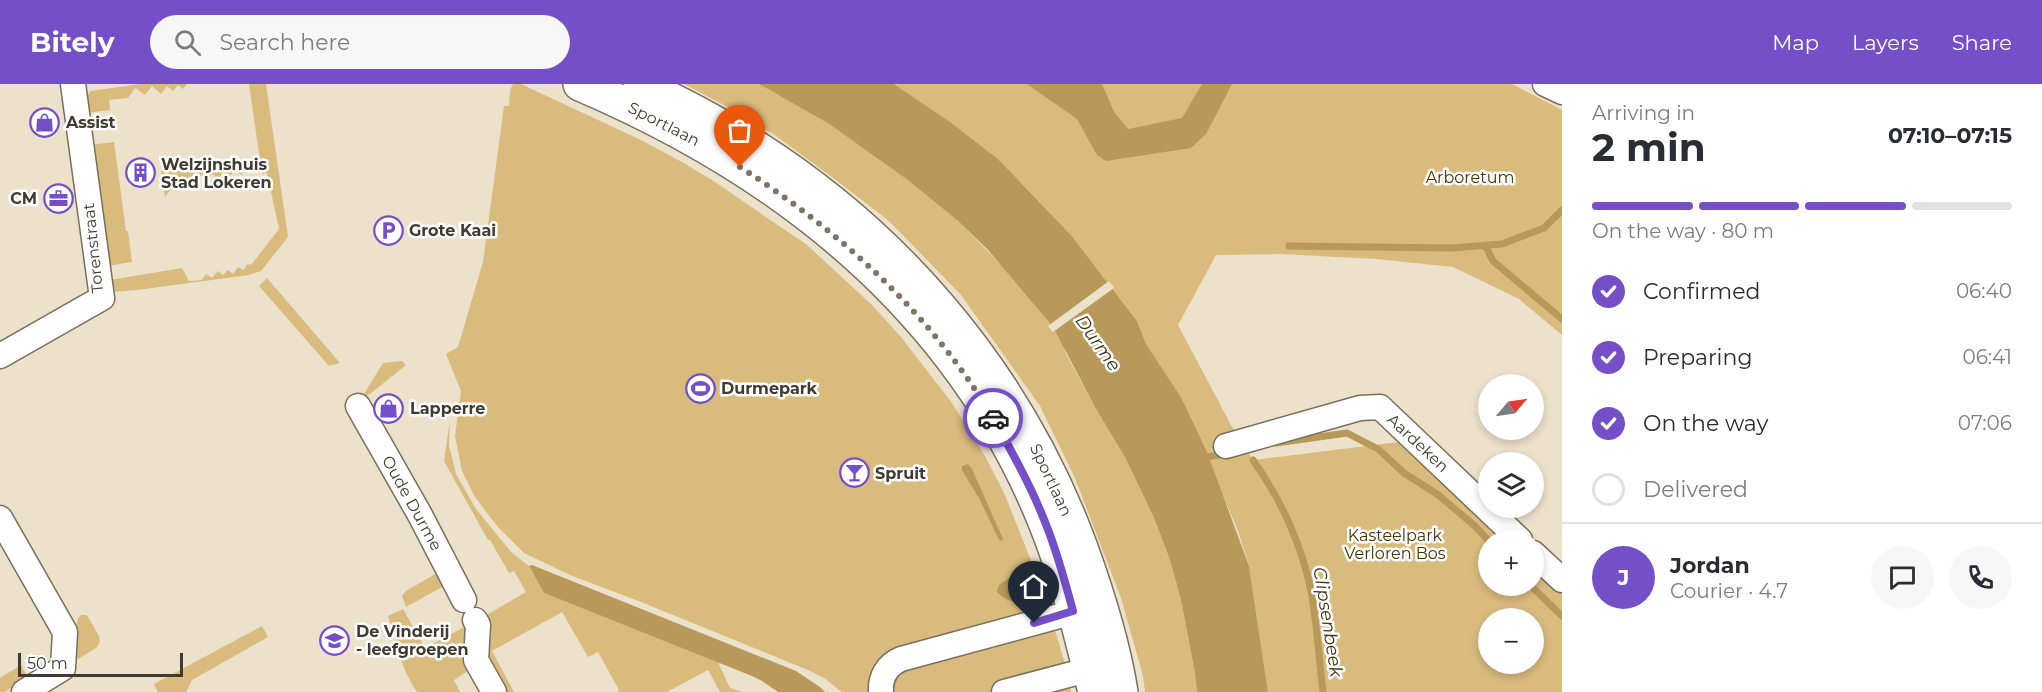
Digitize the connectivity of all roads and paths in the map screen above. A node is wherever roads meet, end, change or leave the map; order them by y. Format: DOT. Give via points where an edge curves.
graph roads {
  1 [pos="73,84"];
  2 [pos="579,84"];
  3 [pos="639,84"];
  4 [pos="1545,84"];
  5 [pos="1562,92"];
  6 [pos="0,356"];
  7 [pos="358,406"];
  8 [pos="1226,447"];
  9 [pos="0,518"];
  10 [pos="1509,530"];
  11 [pos="1544,563"];
  12 [pos="1562,580"];
  13 [pos="1087,608"];
  14 [pos="1105,679"];
  15 [pos="24,692"];
  16 [pos="494,692"];
  17 [pos="880,692"];
  18 [pos="1004,692"];
  1 -- 6 [label="street, Torenstraat" via="102,298"];
  2 -- 13 [label="main road, Sportlaan" via="677,129 756,177 826,229 905,302 964,375 1004,438 1045,522 1059,561"];
  3 -- 13 [label="main road, Sportlaan" via="726,128 804,180 868,233 930,294 984,363 1028,430 1048,470 1068,514"];
  4 -- 5 [label="street"];
  7 -- 16 [label="street, Oude Durme" via="478,626 476,660"];
  8 -- 10 [label="street, Aardeken" via="1360,408 1380,407"];
  9 -- 15 [label="street" via="65,632 63,668"];
  11 -- 12 [label="street"];
  13 -- 14 [label="main road, Sportlaan"];
  13 -- 17 [label="street" via="893,662 884,674"];
  14 -- 18 [label="street"];
}
